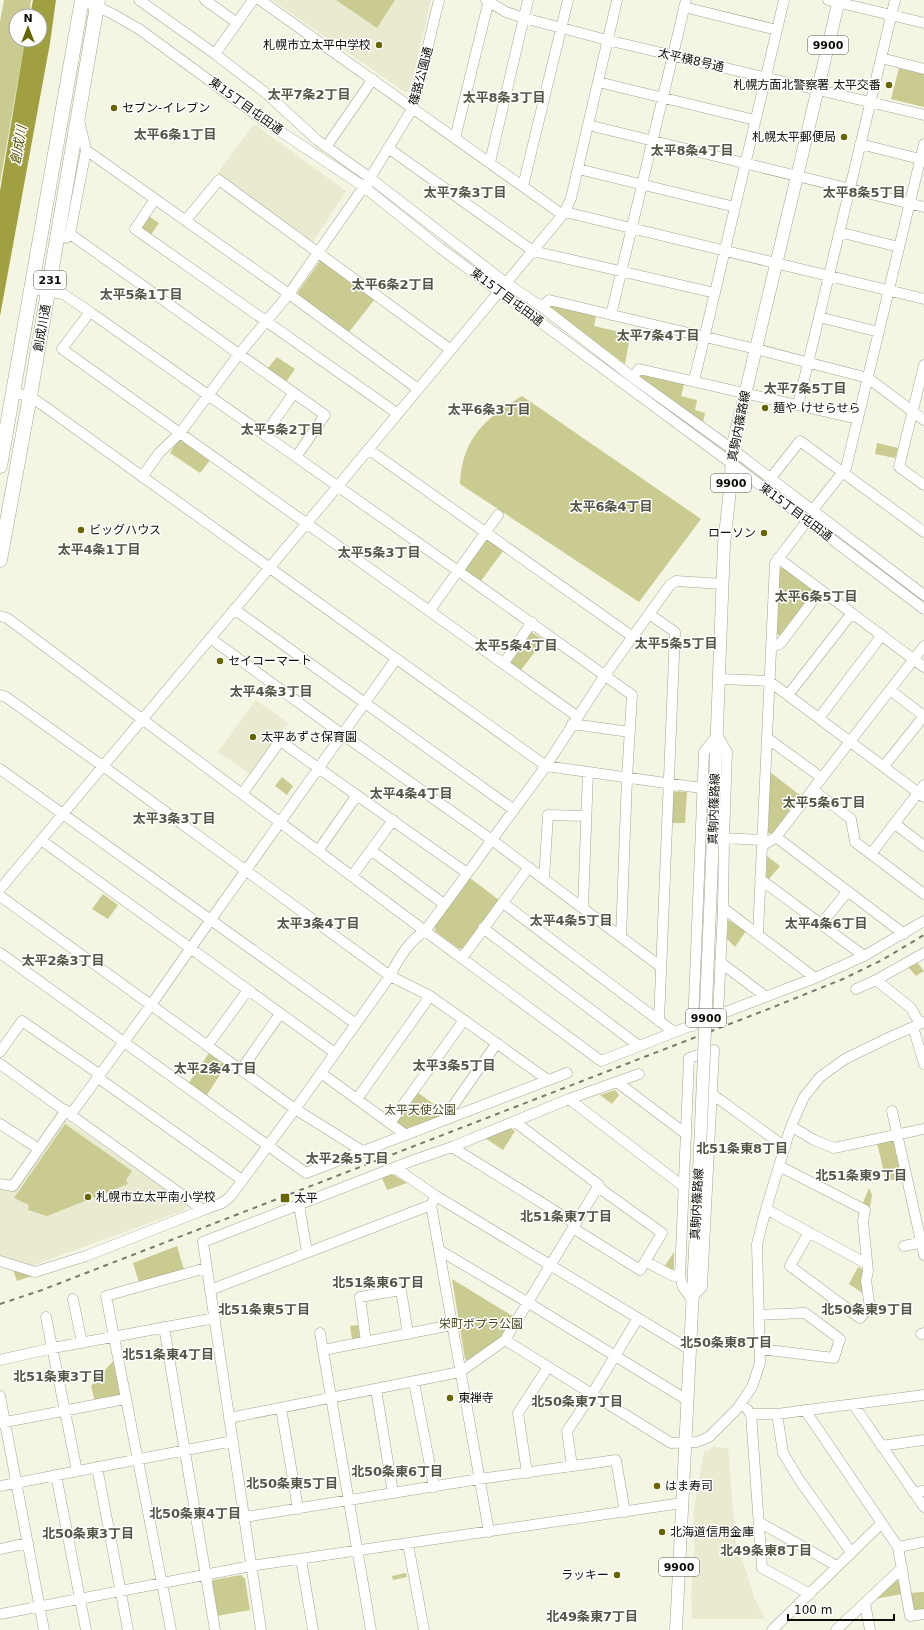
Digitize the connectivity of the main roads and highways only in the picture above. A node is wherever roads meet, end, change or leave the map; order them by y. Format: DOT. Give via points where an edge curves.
graph roads {
  1 [pos="81,0"];
  2 [pos="835,1"];
  3 [pos="97,3"];
  4 [pos="0,466"];
  5 [pos="0,560"];
  6 [pos="676,1630"];
  1 -- 4 [label="highway, 創成川通 / 231"];
  2 -- 6 [label="main road, 真駒内篠路線 / 9900, bridge" via="797,177 732,449 724,544 712,886"];
  3 -- 5 [label="highway, 創成川通 / 231"];
}
